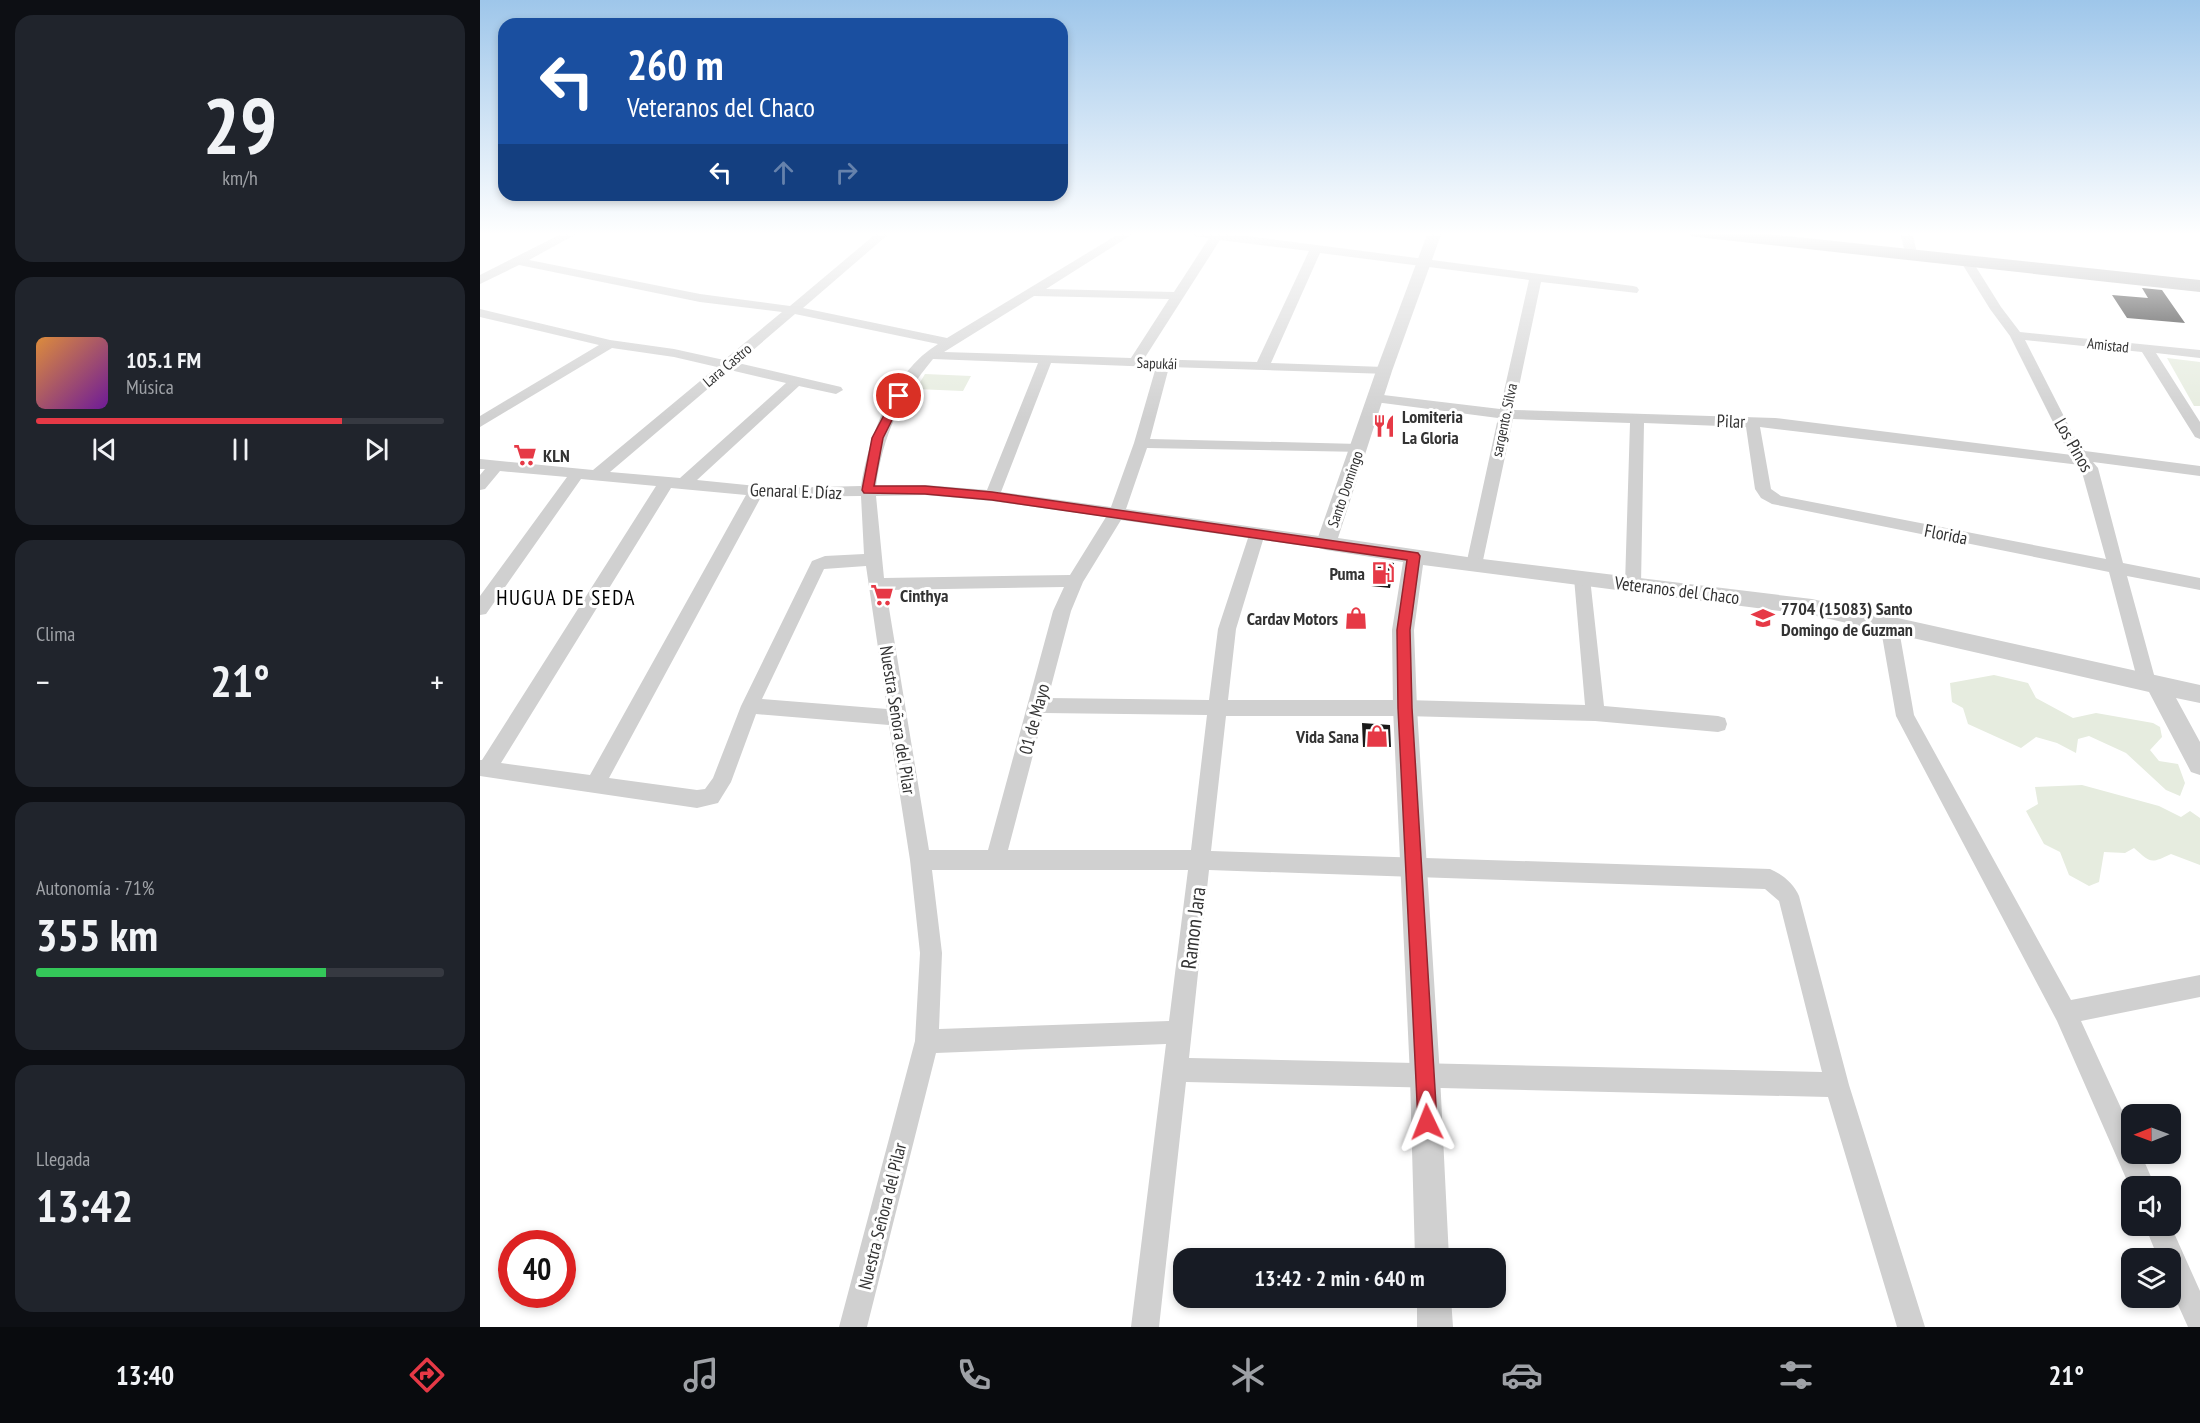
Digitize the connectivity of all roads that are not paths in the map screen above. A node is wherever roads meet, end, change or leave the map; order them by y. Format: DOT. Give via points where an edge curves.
graph roads {
  1 [pos="680,294"];
  2 [pos="813,294"];
  3 [pos="1027,294"];
  4 [pos="1101,294"];
  5 [pos="1295,294"];
  6 [pos="1413,294"];
  7 [pos="1532,294"];
  8 [pos="1987,294"];
  9 [pos="1178,296"];
  10 [pos="794,310"];
  11 [pos="480,313"];
  12 [pos="2016,335"];
  13 [pos="947,342"];
  14 [pos="610,344"];
  15 [pos="2147,349"];
  16 [pos="2200,354"];
  17 [pos="929,355"];
  18 [pos="1046,359"];
  19 [pos="1135,362"];
  20 [pos="1164,363"];
  21 [pos="726,366"];
  22 [pos="1262,367"];
  23 [pos="1384,371"];
  24 [pos="795,382"];
  25 [pos="836,390"];
  26 [pos="1375,398"];
  27 [pos="2193,412"];
  28 [pos="1505,414"];
  29 [pos="1637,419"];
  30 [pos="480,422"];
  31 [pos="1752,422"];
  32 [pos="2200,434"];
  33 [pos="1142,443"];
  34 [pos="1359,449"];
  35 [pos="2083,458"];
  36 [pos="488,465"];
  37 [pos="2200,471"];
  38 [pos="577,474"];
  39 [pos="597,474"];
  40 [pos="675,482"];
  41 [pos="480,485"];
  42 [pos="868,490"];
  43 [pos="756,491"];
  44 [pos="992,496"];
  45 [pos="1117,513"];
  46 [pos="1257,534"];
  47 [pos="1326,543"];
  48 [pos="1414,556"];
  49 [pos="873,560"];
  50 [pos="1474,565"];
  51 [pos="2117,568"];
  52 [pos="1582,578"];
  53 [pos="1076,581"];
  54 [pos="877,584"];
  55 [pos="2200,584"];
  56 [pos="1633,585"];
  57 [pos="480,609"];
  58 [pos="1889,624"];
  59 [pos="2159,685"];
  60 [pos="2200,694"];
  61 [pos="750,705"];
  62 [pos="1038,705"];
  63 [pos="1218,708"];
  64 [pos="1405,708"];
  65 [pos="1595,713"];
  66 [pos="898,718"];
  67 [pos="1718,724"];
  68 [pos="2200,739"];
  69 [pos="2200,765"];
  70 [pos="484,768"];
  71 [pos="595,784"];
  72 [pos="996,858"];
  73 [pos="920,860"];
  74 [pos="1202,860"];
  75 [pos="1414,867"];
  76 [pos="2200,986"];
  77 [pos="2065,1013"];
  78 [pos="1180,1032"];
  79 [pos="927,1041"];
  80 [pos="1175,1070"];
  81 [pos="1425,1076"];
  82 [pos="1837,1085"];
  83 [pos="2138,1176"];
  84 [pos="2162,1236"];
  85 [pos="1432,1248"];
  86 [pos="1434,1308"];
  87 [pos="2200,1323"];
  88 [pos="853,1327"];
  89 [pos="1145,1327"];
  90 [pos="1435,1327"];
  91 [pos="1911,1327"];
  1 -- 10 [label="street"];
  2 -- 10 [label="street, Lara Castro"];
  3 -- 13 [label="street, Nuestra Señora del Pilar"];
  4 -- 9 [label="street"];
  5 -- 22 [label="street"];
  6 -- 23 [label="street, Santo Domingo"];
  7 -- 28 [label="street, sargento. Silva"];
  8 -- 12 [label="street, Los Pinos"];
  9 -- 19 [label="street"];
  10 -- 13 [label="street"];
  10 -- 21 [label="street, Lara Castro"];
  11 -- 14 [label="street"];
  12 -- 15 [label="street, Amistad"];
  12 -- 35 [label="street, Los Pinos" via="2070,442"];
  13 -- 17 [label="street, Nuestra Señora del Pilar"];
  14 -- 21 [label="street" via="674,353"];
  14 -- 30 [label="street"];
  15 -- 16 [label="street, Amistad"];
  15 -- 27 [label="street"];
  17 -- 18 [label="street, Sapukái"];
  17 -- 42 [label="street, Nuestra Señora del Pilar" via="887,416 873,456"];
  18 -- 19 [label="street, Sapukái"];
  18 -- 44 [label="street"];
  19 -- 20 [label="street, Sapukái"];
  20 -- 22 [label="street, Sapukái"];
  20 -- 33 [label="street"];
  21 -- 24 [label="street"];
  21 -- 39 [label="street, Lara Castro"];
  22 -- 23 [label="street, Sapukái"];
  23 -- 26 [label="street, Santo Domingo"];
  24 -- 25 [label="street"];
  24 -- 40 [label="street"];
  26 -- 28 [label="street, Pilar"];
  26 -- 34 [label="street, Santo Domingo"];
  27 -- 32 [label="street"];
  28 -- 29 [label="street, Pilar"];
  28 -- 50 [label="street, sargento. Silva"];
  29 -- 31 [label="street, Pilar"];
  29 -- 56 [label="street"];
  31 -- 35 [label="street, Pilar"];
  31 -- 51 [label="street, Florida" via="1762,489 1770,497"];
  33 -- 34 [label="street"];
  33 -- 45 [label="street"];
  34 -- 47 [label="street, Santo Domingo"];
  35 -- 37 [label="street, Pilar"];
  35 -- 51 [label="street, Los Pinos" via="2090,468"];
  36 -- 38 [label="street, Genaral E. Díaz"];
  36 -- 41 [label="street"];
  38 -- 39 [label="street, Genaral E. Díaz"];
  38 -- 57 [label="street"];
  39 -- 40 [label="street, Genaral E. Díaz"];
  40 -- 43 [label="street, Genaral E. Díaz"];
  40 -- 70 [label="street"];
  42 -- 43 [label="street, Genaral E. Díaz" via="813,494"];
  42 -- 44 [label="street, Genaral E. Díaz"];
  42 -- 49 [label="street, Nuestra Señora del Pilar"];
  43 -- 71 [label="street"];
  44 -- 45 [label="street, Genaral E. Díaz"];
  45 -- 46 [label="street, Genaral E. Díaz"];
  45 -- 53 [label="street, 01 de Mayo"];
  46 -- 47 [label="street, Genaral E. Díaz"];
  46 -- 63 [label="street, Ramon Jara" via="1227,629"];
  47 -- 48 [label="street, Veteranos del Chaco"];
  48 -- 50 [label="street, Veteranos del Chaco"];
  48 -- 64 [label="street" via="1403,630"];
  49 -- 54 [label="street, Nuestra Señora del Pilar"];
  49 -- 61 [label="street" via="818,565"];
  50 -- 52 [label="street, Veteranos del Chaco"];
  51 -- 55 [label="street, Florida"];
  51 -- 59 [label="street, Los Pinos"];
  52 -- 56 [label="street, Veteranos del Chaco"];
  52 -- 65 [label="street"];
  53 -- 54 [label="street"];
  53 -- 62 [label="street, 01 de Mayo" via="1062,611"];
  54 -- 66 [label="street, Nuestra Señora del Pilar"];
  56 -- 58 [label="street, Veteranos del Chaco" via="1812,607"];
  58 -- 59 [label="street, Veteranos del Chaco"];
  58 -- 77 [label="street" via="1905,716"];
  59 -- 60 [label="street, Veteranos del Chaco"];
  59 -- 68 [label="street, Los Pinos"];
  59 -- 69 [label="street"];
  61 -- 66 [label="street"];
  61 -- 71 [label="street" via="711,796 697,799"];
  62 -- 63 [label="street"];
  62 -- 72 [label="street, 01 de Mayo"];
  63 -- 64 [label="street"];
  63 -- 74 [label="street, Ramon Jara"];
  64 -- 65 [label="street"];
  64 -- 75 [label="street"];
  65 -- 67 [label="street"];
  66 -- 73 [label="street, Nuestra Señora del Pilar"];
  70 -- 71 [label="street"];
  72 -- 73 [label="street"];
  72 -- 74 [label="street"];
  73 -- 79 [label="street, Nuestra Señora del Pilar" via="931,952"];
  74 -- 75 [label="street"];
  74 -- 78 [label="street, Ramon Jara"];
  75 -- 81 [label="street"];
  75 -- 82 [label="street" via="1770,879 1788,896"];
  76 -- 77 [label="street"];
  77 -- 83 [label="street"];
  78 -- 79 [label="street"];
  78 -- 80 [label="street, Ramon Jara"];
  79 -- 88 [label="street, Nuestra Señora del Pilar"];
  80 -- 81 [label="street"];
  80 -- 89 [label="street, Ramon Jara"];
  81 -- 82 [label="street"];
  81 -- 85 [label="street"];
  82 -- 91 [label="street"];
  84 -- 87 [label="street"];
  86 -- 90 [label="street"];
}
